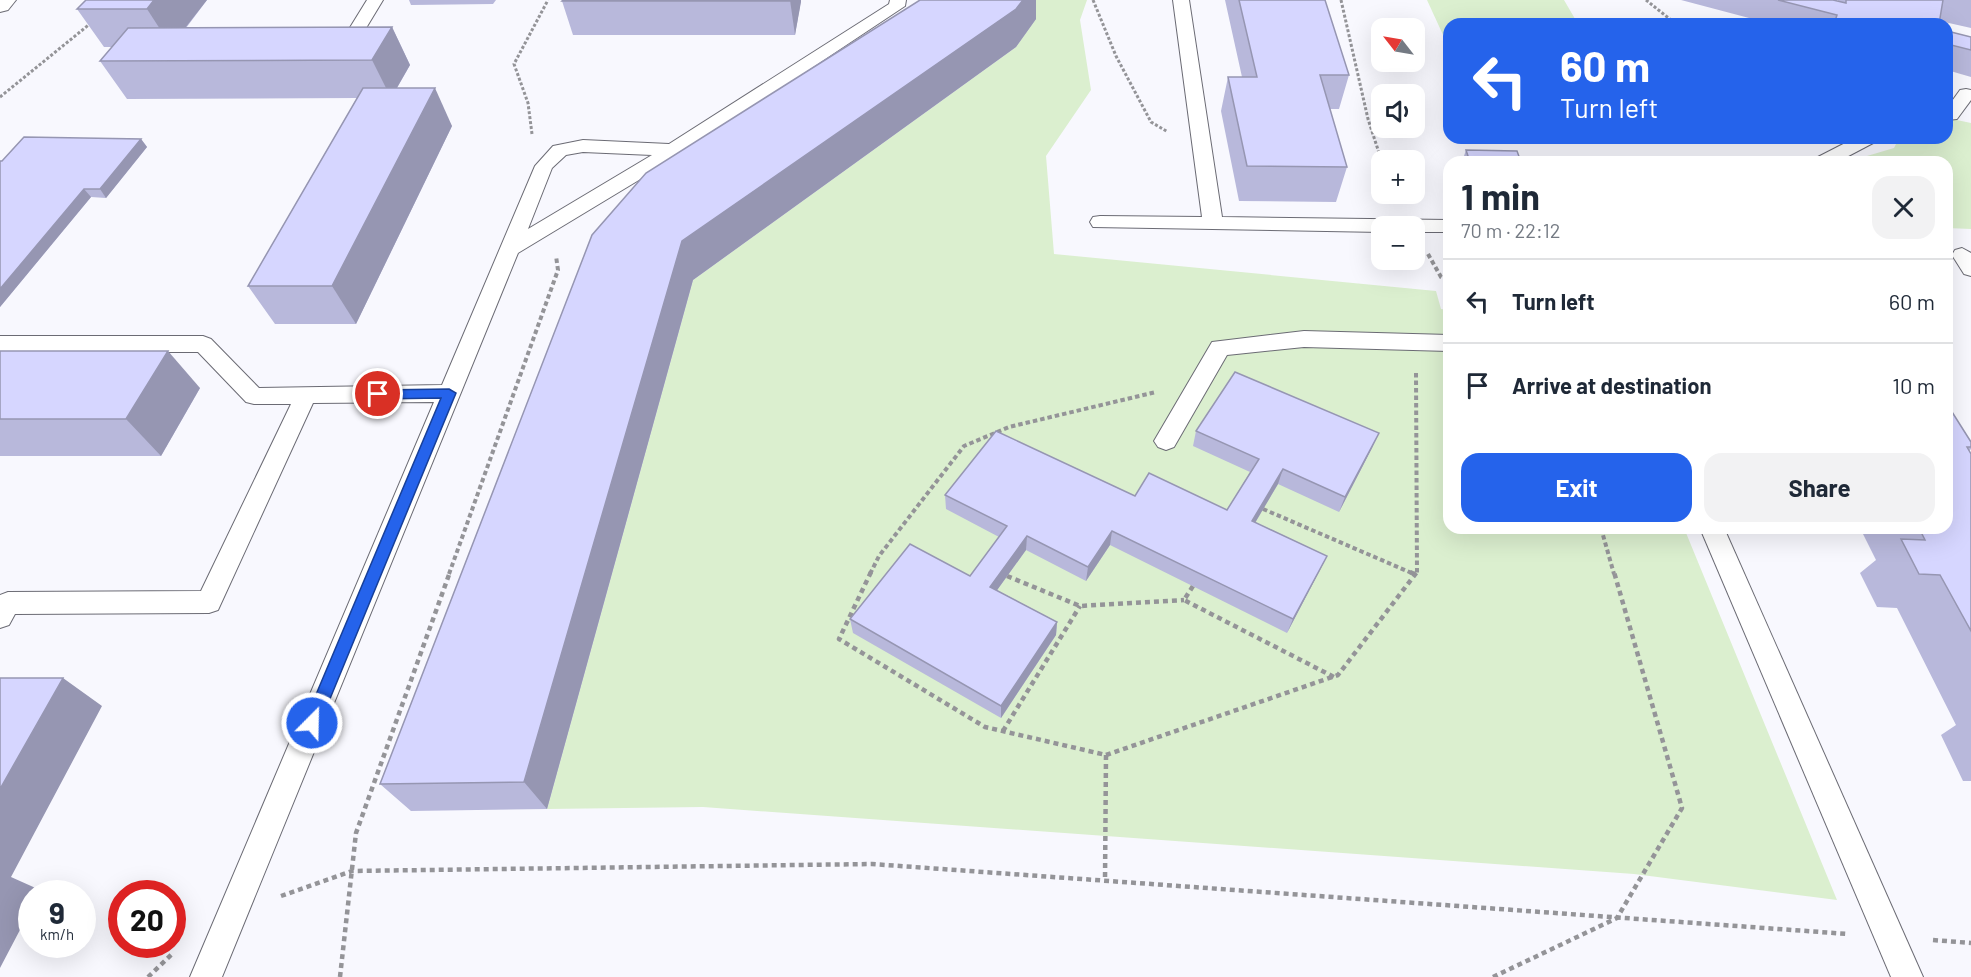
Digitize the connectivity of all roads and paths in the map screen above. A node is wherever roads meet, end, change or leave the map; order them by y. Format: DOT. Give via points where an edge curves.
graph roads {
  1 [pos="5,0"];
  2 [pos="375,0"];
  3 [pos="548,0"];
  4 [pos="898,0"];
  5 [pos="1093,0"];
  6 [pos="1181,0"];
  7 [pos="1341,0"];
  8 [pos="1646,0"];
  9 [pos="1654,0"];
  10 [pos="0,5"];
  11 [pos="1653,5"];
  12 [pos="98,15"];
  13 [pos="1669,18"];
  14 [pos="317,39"];
  15 [pos="1971,94"];
  16 [pos="0,97"];
  17 [pos="1953,112"];
  18 [pos="1858,144"];
  19 [pos="675,150"];
  20 [pos="1378,150"];
  21 [pos="1202,151"];
  22 [pos="1834,156"];
  23 [pos="544,166"];
  24 [pos="1100,222"];
  25 [pos="1213,223"];
  26 [pos="551,224"];
  27 [pos="1443,226"];
  28 [pos="509,249"];
  29 [pos="1416,342"];
  30 [pos="1443,343"];
  31 [pos="0,344"];
  32 [pos="1201,381"];
  33 [pos="449,393"];
  34 [pos="306,395"];
  35 [pos="1166,441"];
  36 [pos="1263,509"];
  37 [pos="1603,534"];
  38 [pos="1715,534"];
  39 [pos="1417,575"];
  40 [pos="1007,576"];
  41 [pos="1193,586"];
  42 [pos="1184,600"];
  43 [pos="1080,606"];
  44 [pos="0,617"];
  45 [pos="1335,677"];
  46 [pos="1003,731"];
  47 [pos="1106,755"];
  48 [pos="352,871"];
  49 [pos="1105,880"];
  50 [pos="232,914"];
  51 [pos="1617,918"];
  52 [pos="1890,937"];
  53 [pos="1971,943"];
  54 [pos="168,958"];
  55 [pos="148,977"];
  56 [pos="206,977"];
  57 [pos="340,977"];
  58 [pos="1493,977"];
  59 [pos="1907,977"];
  1 -- 10 [label="street"];
  2 -- 14 [label="lane" via="351,39"];
  3 -- 23 [label="path" via="514,64"];
  4 -- 19 [label="lane" via="897,6 887,13"];
  5 -- 21 [label="path" via="1116,56 1151,122"];
  6 -- 21 [label="lane"];
  7 -- 20 [label="path"];
  8 -- 11 [label="path"];
  9 -- 11 [label="path"];
  11 -- 13 [label="path"];
  12 -- 16 [label="path" via="84,31"];
  15 -- 17 [label="lane" via="1966,94"];
  18 -- 22 [label="lane"];
  19 -- 23 [label="lane" via="583,146 561,150"];
  19 -- 26 [label="lane"];
  21 -- 25 [label="lane"];
  23 -- 28 [label="lane"];
  24 -- 25 [label="lane"];
  25 -- 27 [label="lane"];
  26 -- 28 [label="lane"];
  26 -- 48 [label="path" via="558,270 356,833"];
  28 -- 33 [label="lane"];
  29 -- 30 [label="lane"];
  29 -- 32 [label="lane" via="1304,339 1220,348"];
  29 -- 39 [label="path"];
  31 -- 34 [label="lane" via="203,344 254,396"];
  32 -- 35 [label="lane"];
  32 -- 46 [label="path" via="1010,427 964,446 879,556 839,639 985,727"];
  33 -- 34 [label="lane"];
  33 -- 50 [label="lane"];
  34 -- 44 [label="lane" via="209,602 8,603"];
  36 -- 39 [label="path"];
  37 -- 51 [label="path" via="1682,808"];
  38 -- 52 [label="lane"];
  39 -- 45 [label="path"];
  40 -- 43 [label="path"];
  41 -- 42 [label="path"];
  42 -- 43 [label="path"];
  42 -- 45 [label="path"];
  43 -- 46 [label="path"];
  45 -- 47 [label="path"];
  46 -- 47 [label="path"];
  47 -- 49 [label="path"];
  48 -- 49 [label="path" via="872,864"];
  48 -- 50 [label="path"];
  48 -- 57 [label="path"];
  49 -- 51 [label="path"];
  50 -- 56 [label="lane"];
  51 -- 52 [label="path"];
  51 -- 58 [label="path"];
  52 -- 53 [label="path"];
  52 -- 59 [label="lane"];
  54 -- 55 [label="path"];
}
